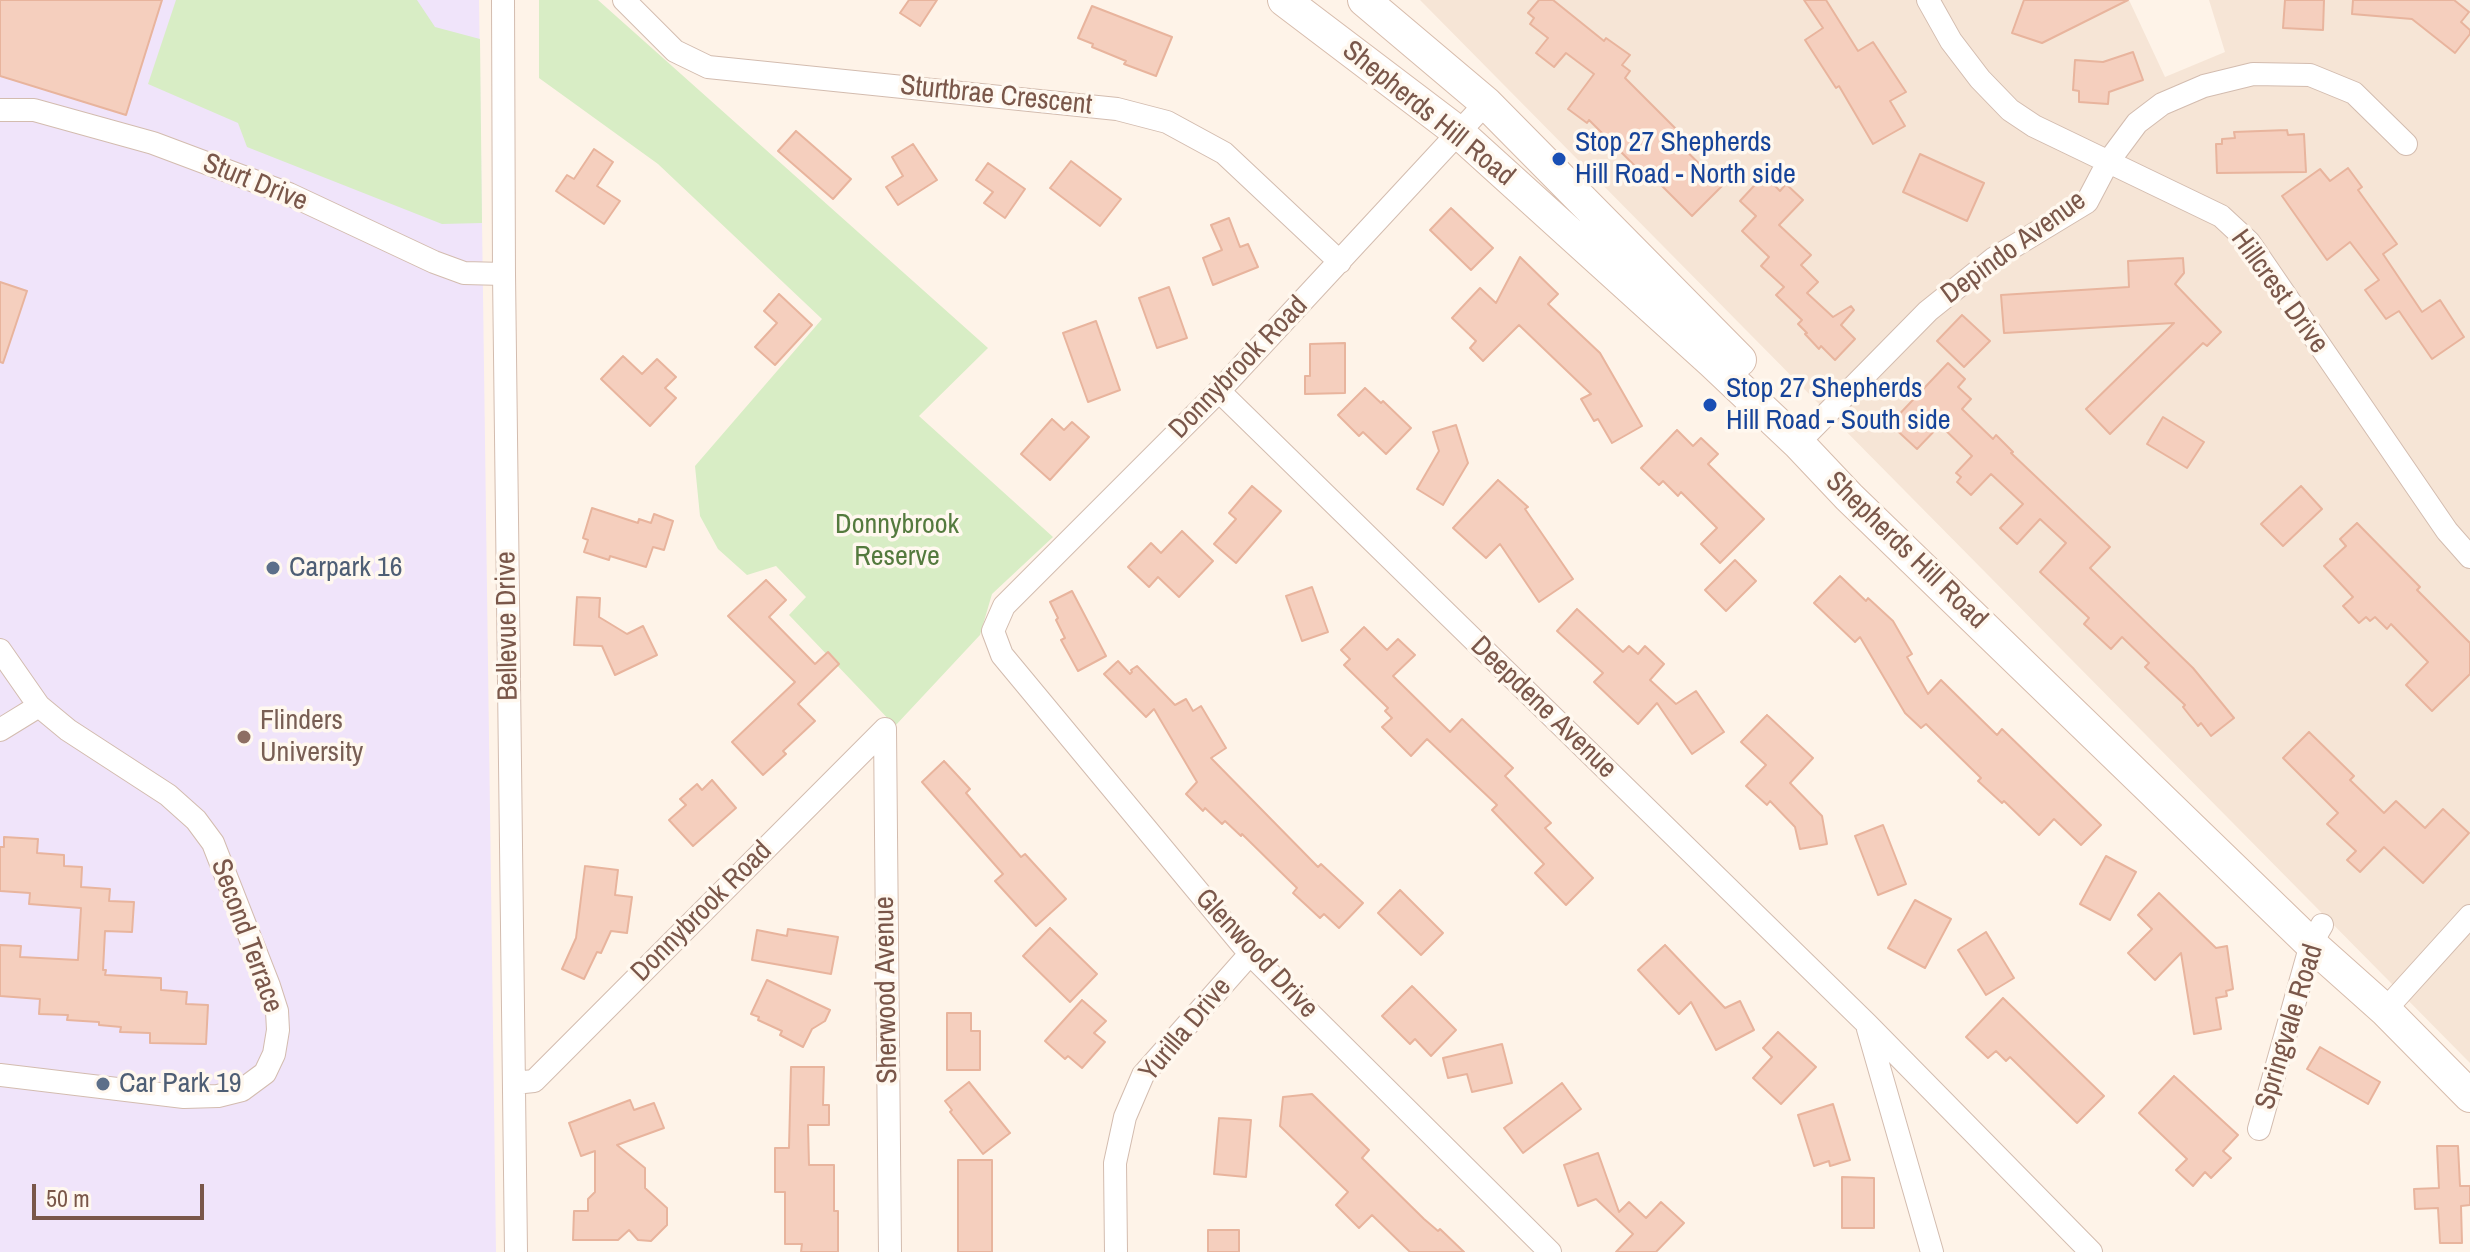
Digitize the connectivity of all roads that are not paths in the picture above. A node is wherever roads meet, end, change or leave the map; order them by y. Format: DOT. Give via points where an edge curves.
graph roads {
  1 [pos="503,0"];
  2 [pos="624,0"];
  3 [pos="1284,0"];
  4 [pos="1364,0"];
  5 [pos="1928,0"];
  6 [pos="1486,103"];
  7 [pos="0,110"];
  8 [pos="1458,132"];
  9 [pos="2406,144"];
  10 [pos="2108,162"];
  11 [pos="1340,262"];
  12 [pos="504,274"];
  13 [pos="1219,391"];
  14 [pos="1804,436"];
  15 [pos="2470,557"];
  16 [pos="993,631"];
  17 [pos="0,650"];
  18 [pos="39,706"];
  19 [pos="885,729"];
  20 [pos="0,730"];
  21 [pos="2470,916"];
  22 [pos="2316,935"];
  23 [pos="1250,954"];
  24 [pos="2391,1003"];
  25 [pos="1867,1024"];
  26 [pos="2470,1068"];
  27 [pos="0,1075"];
  28 [pos="514,1083"];
  29 [pos="2470,1096"];
  30 [pos="2259,1129"];
  31 [pos="516,1252"];
  32 [pos="890,1252"];
  33 [pos="1116,1252"];
  34 [pos="1550,1252"];
  35 [pos="1932,1252"];
  36 [pos="2091,1252"];
  1 -- 12 [label="street, Bellevue Drive"];
  2 -- 11 [label="street, Sturtbrae Crescent" via="675,51 708,67 1117,109 1167,122 1224,153"];
  3 -- 8 [label="main road, Shepherds Hill Road"];
  4 -- 6 [label="main road, Shepherds Hill Road"];
  5 -- 10 [label="street, Hillcrest Drive" via="1961,54 2010,110"];
  6 -- 8 [label="street, Donnybrook Road"];
  6 -- 14 [label="main road, Shepherds Hill Road"];
  7 -- 12 [label="street, Sturt Drive" via="34,110 153,143 289,194 434,262 464,273"];
  8 -- 11 [label="street, Donnybrook Road"];
  8 -- 14 [label="main road, Shepherds Hill Road"];
  9 -- 10 [label="street, Depindo Avenue" via="2354,93 2310,75 2253,74 2162,104 2137,123"];
  10 -- 14 [label="street, Depindo Avenue" via="2087,202 1993,259 1928,311"];
  10 -- 15 [label="street, Hillcrest Drive" via="2221,216 2249,242"];
  11 -- 13 [label="street, Donnybrook Road"];
  12 -- 28 [label="street, Bellevue Drive"];
  13 -- 16 [label="street, Donnybrook Road" via="1004,606"];
  13 -- 25 [label="street, Deepdene Avenue"];
  14 -- 22 [label="main road, Shepherds Hill Road" via="1849,497"];
  16 -- 23 [label="street, Glenwood Drive" via="1002,655"];
  17 -- 18 [label="street"];
  18 -- 20 [label="street"];
  18 -- 27 [label="street, Second Terrace" via="168,795 213,843 269,986 278,1030 265,1073 242,1090 218,1096 184,1097"];
  19 -- 28 [label="street, Donnybrook Road" via="534,1081"];
  19 -- 32 [label="street, Sherwood Avenue"];
  21 -- 24 [label="street"];
  22 -- 24 [label="main road, Shepherds Hill Road"];
  22 -- 30 [label="street, Springvale Road"];
  23 -- 33 [label="street, Yurilla Drive" via="1143,1075 1125,1117 1115,1163"];
  23 -- 34 [label="street, Glenwood Drive"];
  24 -- 26 [label="main road, Shepherds Hill Road"];
  24 -- 29 [label="main road, Shepherds Hill Road"];
  25 -- 35 [label="street, Deepdene Avenue"];
  25 -- 36 [label="street, Deepdene Avenue"];
  28 -- 31 [label="street, Bellevue Drive"];
}
